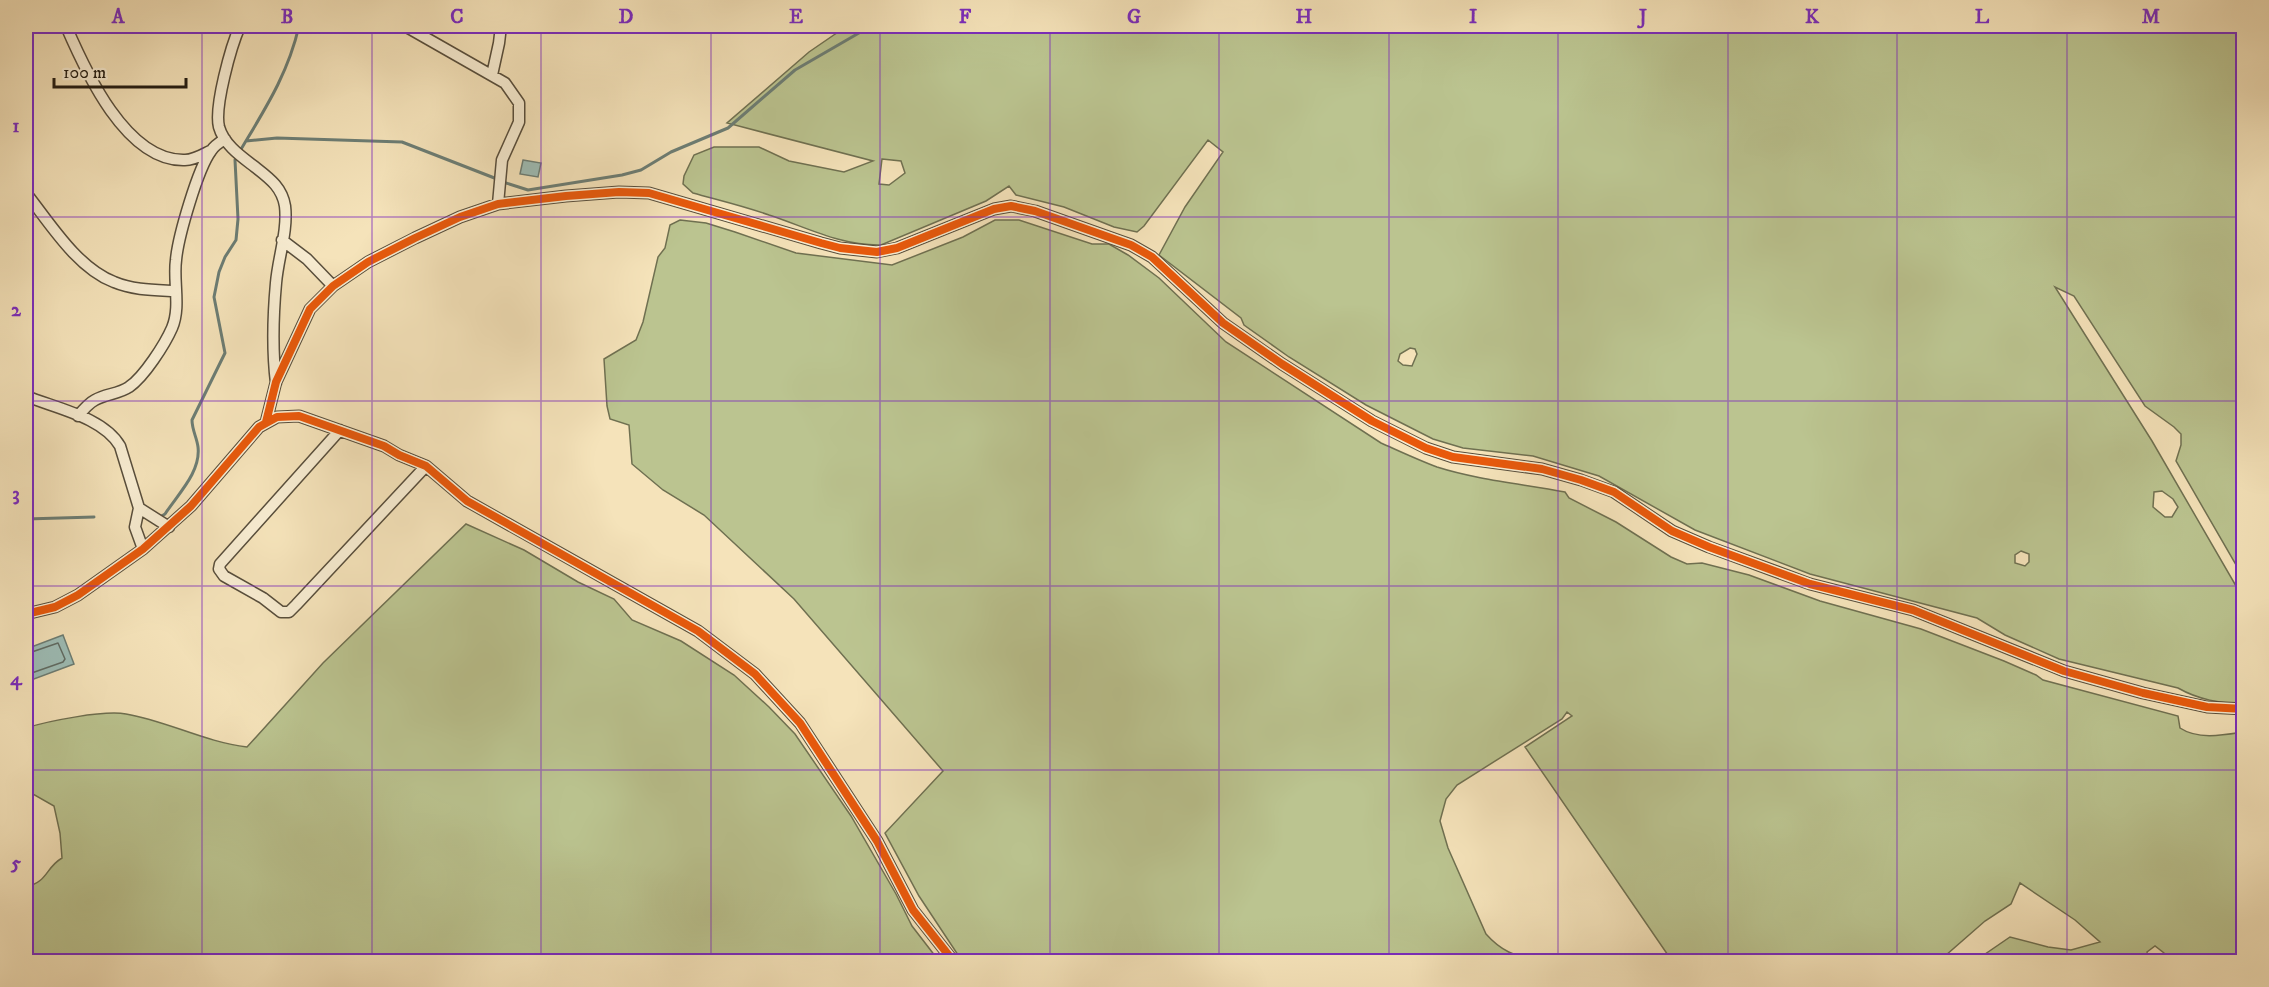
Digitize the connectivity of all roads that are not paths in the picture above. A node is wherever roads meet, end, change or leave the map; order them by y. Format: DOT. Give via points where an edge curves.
graph roads {
  1 [pos="66,26"];
  2 [pos="240,26"];
  3 [pos="405,26"];
  4 [pos="501,26"];
  5 [pos="492,75"];
  6 [pos="225,140"];
  7 [pos="211,151"];
  8 [pos="26,192"];
  9 [pos="498,204"];
  10 [pos="282,240"];
  11 [pos="333,286"];
  12 [pos="174,291"];
  13 [pos="276,383"];
  14 [pos="26,396"];
  15 [pos="78,416"];
  16 [pos="266,422"];
  17 [pos="340,429"];
  18 [pos="426,466"];
  19 [pos="137,518"];
  20 [pos="166,525"];
  21 [pos="143,549"];
  22 [pos="26,614"];
  23 [pos="2244,709"];
  24 [pos="954,962"];
  1 -- 7 [label="street" via="90,80 122,126 142,146 184,160"];
  2 -- 6 [label="street" via="228,58 218,111 219,128"];
  3 -- 5 [label="street"];
  4 -- 5 [label="street"];
  5 -- 9 [label="street" via="513,92 520,112 502,160"];
  6 -- 7 [label="street"];
  6 -- 10 [label="street" via="273,180 280,191 286,220"];
  7 -- 12 [label="street" via="179,239"];
  8 -- 12 [label="street" via="81,261 97,273 131,288"];
  9 -- 11 [label="street" via="415,238 368,262"];
  9 -- 23 [label="street" via="619,192 649,193 820,243 877,252 897,248 994,208 1011,206 1035,211 1131,245 1152,257 1223,322 1282,364 1372,422 1426,448 1453,457 1581,480 1614,492 1672,531 1709,547 1810,584 1913,610 2064,671 2197,705"];
  10 -- 11 [label="street"];
  10 -- 13 [label="street" via="272,352"];
  11 -- 13 [label="street" via="310,309"];
  12 -- 15 [label="street" via="173,325 151,363 130,387 93,400"];
  13 -- 16 [label="street"];
  14 -- 15 [label="street"];
  15 -- 19 [label="street" via="115,437"];
  16 -- 17 [label="street" via="299,416"];
  16 -- 20 [label="street" via="192,506"];
  17 -- 18 [label="street"];
  17 -- 18 [label="street" via="220,564 224,576 280,612 289,612"];
  18 -- 24 [label="street" via="467,501 698,631 755,674 800,723 877,841 913,910"];
  19 -- 20 [label="street" via="151,516"];
  19 -- 21 [label="street"];
  20 -- 21 [label="street"];
  21 -- 22 [label="street" via="78,595 55,607"];
}
